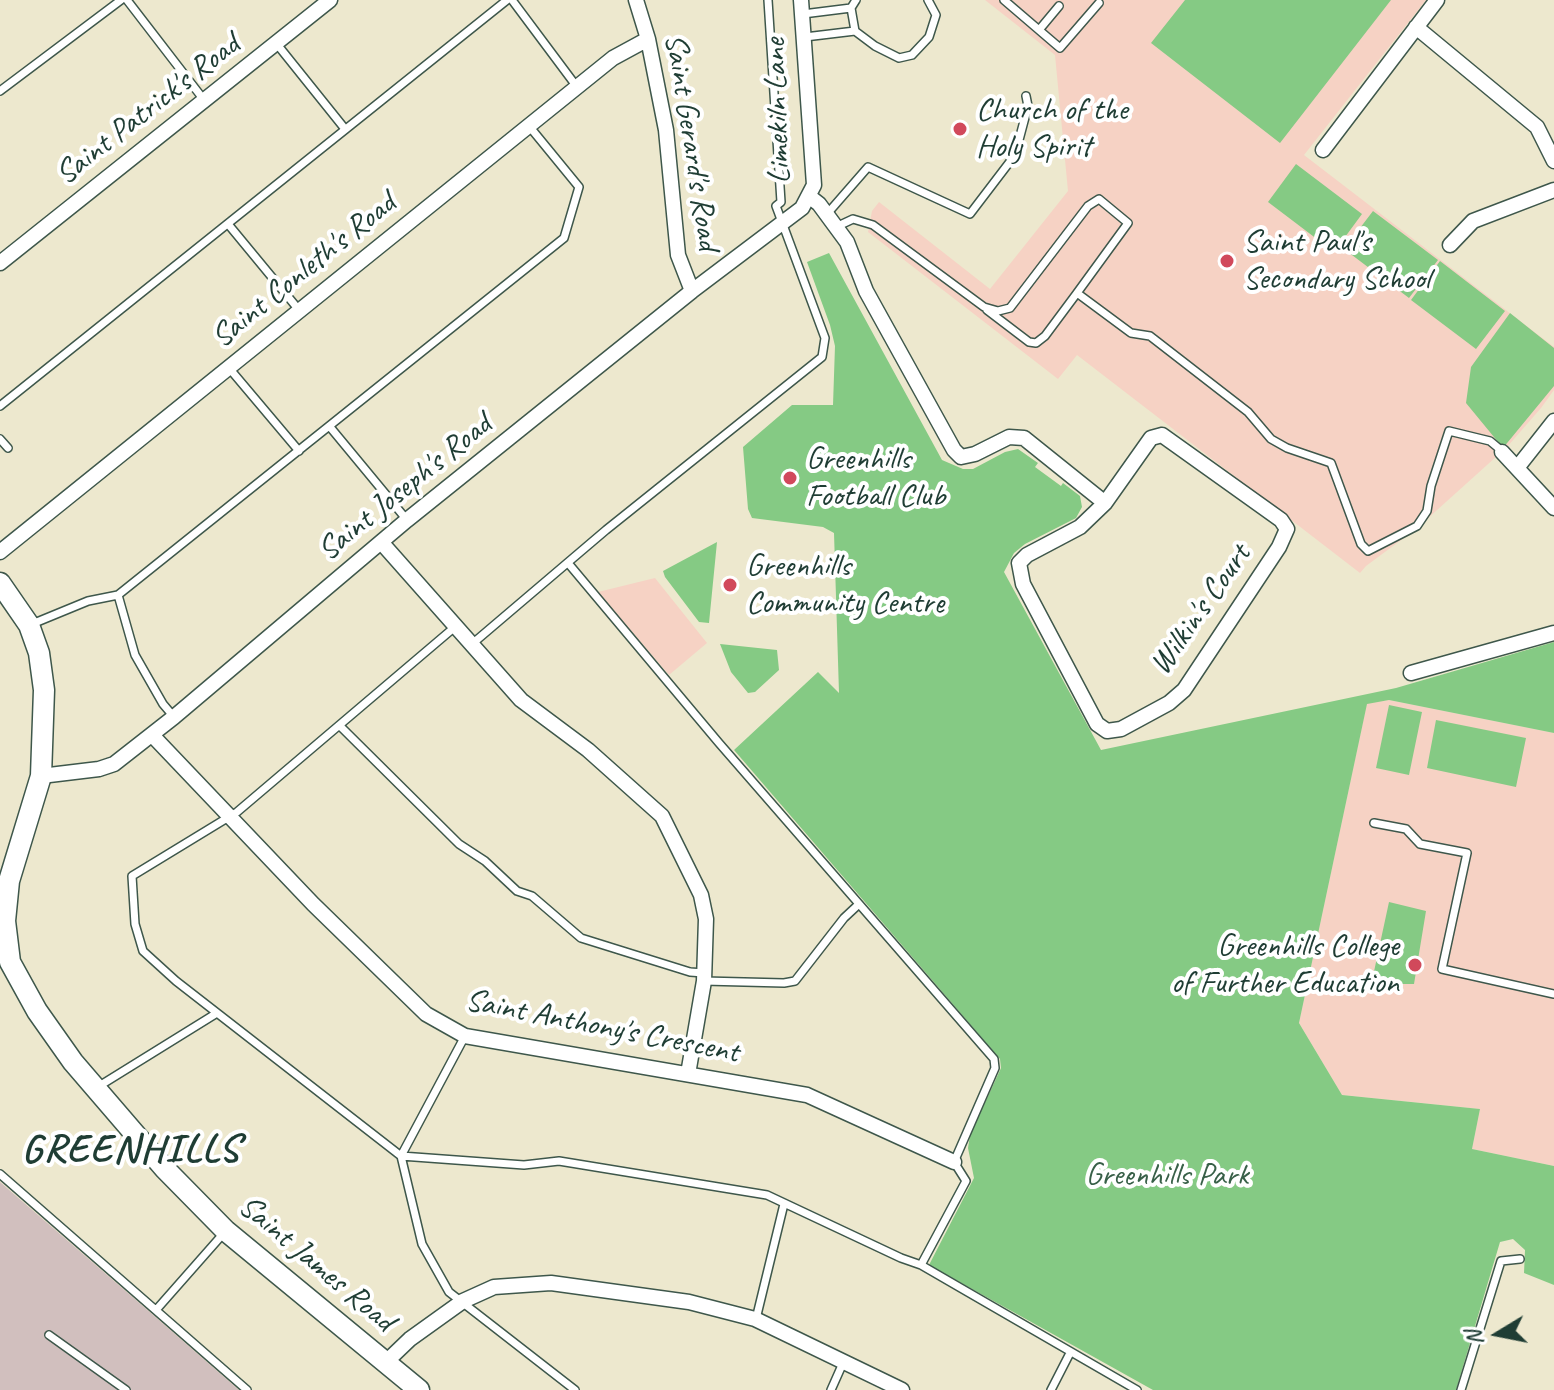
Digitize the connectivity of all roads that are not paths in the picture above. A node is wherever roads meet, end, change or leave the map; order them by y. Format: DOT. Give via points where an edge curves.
graph roads {
  1 [pos="121,0"];
  2 [pos="127,0"];
  3 [pos="330,0"];
  4 [pos="510,0"];
  5 [pos="636,0"];
  6 [pos="768,0"];
  7 [pos="856,0"];
  8 [pos="928,0"];
  9 [pos="1004,0"];
  10 [pos="1437,0"];
  11 [pos="110,3"];
  12 [pos="1099,3"];
  13 [pos="1059,6"];
  14 [pos="802,7"];
  15 [pos="851,8"];
  16 [pos="1416,27"];
  17 [pos="1039,30"];
  18 [pos="855,31"];
  19 [pos="804,37"];
  20 [pos="648,39"];
  21 [pos="276,43"];
  22 [pos="577,87"];
  23 [pos="0,91"];
  24 [pos="1026,96"];
  25 [pos="204,100"];
  26 [pos="529,126"];
  27 [pos="345,129"];
  28 [pos="1549,137"];
  29 [pos="1323,150"];
  30 [pos="1554,161"];
  31 [pos="1554,190"];
  32 [pos="810,197"];
  33 [pos="827,214"];
  34 [pos="788,218"];
  35 [pos="228,224"];
  36 [pos="838,226"];
  37 [pos="1450,245"];
  38 [pos="0,263"];
  39 [pos="692,291"];
  40 [pos="1077,293"];
  41 [pos="984,307"];
  42 [pos="299,310"];
  43 [pos="229,368"];
  44 [pos="0,406"];
  45 [pos="1554,421"];
  46 [pos="330,427"];
  47 [pos="0,439"];
  48 [pos="8,448"];
  49 [pos="299,451"];
  50 [pos="1502,452"];
  51 [pos="1517,468"];
  52 [pos="1105,503"];
  53 [pos="1554,508"];
  54 [pos="407,520"];
  55 [pos="381,542"];
  56 [pos="0,552"];
  57 [pos="568,563"];
  58 [pos="3,593"];
  59 [pos="118,595"];
  60 [pos="29,625"];
  61 [pos="456,626"];
  62 [pos="1554,633"];
  63 [pos="472,644"];
  64 [pos="1411,673"];
  65 [pos="174,717"];
  66 [pos="340,726"];
  67 [pos="152,735"];
  68 [pos="41,776"];
  69 [pos="229,816"];
  70 [pos="1374,823"];
  71 [pos="859,904"];
  72 [pos="3,921"];
  73 [pos="704,977"];
  74 [pos="1554,994"];
  75 [pos="217,1013"];
  76 [pos="465,1036"];
  77 [pos="688,1074"];
  78 [pos="95,1089"];
  79 [pos="401,1156"];
  80 [pos="954,1162"];
  81 [pos="0,1174"];
  82 [pos="784,1204"];
  83 [pos="226,1231"];
  84 [pos="1520,1259"];
  85 [pos="921,1265"];
  86 [pos="463,1301"];
  87 [pos="156,1310"];
  88 [pos="755,1319"];
  89 [pos="49,1335"];
  90 [pos="1070,1353"];
  91 [pos="844,1361"];
  92 [pos="386,1362"];
  93 [pos="126,1390"];
  94 [pos="247,1390"];
  95 [pos="419,1390"];
  96 [pos="575,1390"];
  97 [pos="831,1390"];
  98 [pos="902,1390"];
  99 [pos="1051,1390"];
  100 [pos="1137,1390"];
  101 [pos="1461,1390"];
  1 -- 11 [label="lane"];
  2 -- 25 [label="lane"];
  3 -- 21 [label="street, Saint Patrick's Road"];
  4 -- 22 [label="lane"];
  4 -- 27 [label="lane"];
  5 -- 20 [label="street, Saint Gerard's Road"];
  6 -- 34 [label="lane" via="781,202 776,206"];
  7 -- 15 [label="lane"];
  8 -- 18 [label="lane" via="936,15 929,37 912,55 899,58"];
  9 -- 17 [label="lane"];
  10 -- 16 [label="street"];
  11 -- 23 [label="lane"];
  12 -- 17 [label="lane" via="1060,48"];
  13 -- 17 [label="lane"];
  14 -- 15 [label="lane"];
  14 -- 19 [label="street, Limekiln Lane"];
  15 -- 18 [label="lane"];
  16 -- 28 [label="street"];
  16 -- 29 [label="street"];
  18 -- 19 [label="lane"];
  19 -- 32 [label="street, Limekiln Lane" via="814,185"];
  20 -- 22 [label="street, Saint Conleth's Road"];
  20 -- 39 [label="street, Saint Gerard's Road" via="666,130 678,255"];
  21 -- 25 [label="street, Saint Patrick's Road"];
  21 -- 27 [label="lane"];
  22 -- 26 [label="street, Saint Conleth's Road"];
  24 -- 33 [label="lane" via="1015,155 970,214 868,167"];
  25 -- 38 [label="street, Saint Patrick's Road"];
  26 -- 42 [label="street, Saint Conleth's Road"];
  26 -- 46 [label="lane" via="579,187 564,238"];
  27 -- 35 [label="lane"];
  28 -- 30 [label="street"];
  31 -- 37 [label="street" via="1473,221"];
  32 -- 33 [label="street"];
  32 -- 34 [label="street, Limekiln Lane"];
  33 -- 36 [label="street"];
  34 -- 39 [label="street, Saint Joseph's Road"];
  34 -- 57 [label="lane" via="825,338 822,357"];
  35 -- 42 [label="lane"];
  35 -- 44 [label="lane"];
  36 -- 41 [label="lane" via="853,219 873,225"];
  36 -- 52 [label="street" via="866,291 954,450 961,457 1009,437 1024,438"];
  39 -- 54 [label="street, Saint Joseph's Road"];
  40 -- 41 [label="lane" via="1036,343"];
  40 -- 41 [label="lane" via="1128,223 1099,199 1088,206 1010,308"];
  40 -- 50 [label="lane" via="1131,333 1150,336 1248,412 1271,439 1331,463 1368,551 1417,526 1427,511 1449,431 1490,441"];
  42 -- 43 [label="street, Saint Conleth's Road"];
  43 -- 49 [label="lane"];
  43 -- 56 [label="street, Saint Conleth's Road"];
  45 -- 51 [label="street"];
  46 -- 49 [label="lane"];
  46 -- 54 [label="lane"];
  47 -- 48 [label="lane"];
  49 -- 59 [label="lane"];
  50 -- 51 [label="street"];
  51 -- 53 [label="street"];
  52 -- 52 [label="street, Wilkin's Court" via="1151,438 1162,435 1287,529 1184,690 1121,729 1107,731 1097,724 1019,567 1027,555 1080,527"];
  54 -- 55 [label="street, Saint Joseph's Road"];
  55 -- 61 [label="street"];
  55 -- 65 [label="street, Saint Joseph's Road"];
  57 -- 63 [label="lane"];
  57 -- 71 [label="lane"];
  58 -- 60 [label="street, Saint James Road"];
  59 -- 60 [label="lane"];
  59 -- 65 [label="lane" via="135,655"];
  60 -- 68 [label="street, Saint James Road" via="44,690"];
  61 -- 63 [label="street"];
  61 -- 66 [label="lane"];
  62 -- 64 [label="street"];
  63 -- 73 [label="street" via="521,700 662,816 701,895 706,919"];
  65 -- 67 [label="street, Saint Joseph's Road"];
  66 -- 69 [label="lane"];
  66 -- 73 [label="lane" via="459,844 581,938"];
  67 -- 68 [label="street, Saint Joseph's Road" via="114,764"];
  67 -- 69 [label="street, Saint Anthony's Crescent"];
  68 -- 72 [label="street, Saint James Road" via="9,881"];
  69 -- 75 [label="lane" via="142,868 131,884 143,951"];
  69 -- 76 [label="street, Saint Anthony's Crescent" via="426,1014"];
  70 -- 74 [label="lane" via="1406,829 1420,844 1467,853 1442,969"];
  71 -- 73 [label="lane" via="795,981"];
  71 -- 80 [label="lane" via="994,1059 995,1068"];
  72 -- 78 [label="street, Saint James Road" via="10,962 37,1011"];
  73 -- 77 [label="street"];
  75 -- 78 [label="lane"];
  75 -- 79 [label="lane"];
  76 -- 77 [label="street, Saint Anthony's Crescent"];
  76 -- 79 [label="lane"];
  77 -- 80 [label="street, Saint Anthony's Crescent" via="807,1095"];
  78 -- 83 [label="street, Saint James Road"];
  79 -- 82 [label="lane" via="524,1165 559,1161 767,1195"];
  79 -- 86 [label="lane" via="422,1244 449,1292"];
  80 -- 85 [label="lane" via="966,1181"];
  81 -- 87 [label="lane"];
  82 -- 85 [label="lane"];
  82 -- 88 [label="lane"];
  83 -- 87 [label="lane"];
  83 -- 92 [label="street, Saint James Road"];
  84 -- 101 [label="lane" via="1501,1261"];
  85 -- 90 [label="lane"];
  86 -- 88 [label="street" via="494,1287 551,1283 689,1302"];
  86 -- 92 [label="street"];
  86 -- 96 [label="lane"];
  87 -- 94 [label="lane"];
  88 -- 91 [label="street"];
  89 -- 93 [label="lane"];
  90 -- 99 [label="lane"];
  90 -- 100 [label="lane"];
  91 -- 97 [label="lane"];
  91 -- 98 [label="street"];
  92 -- 95 [label="street, Saint James Road"];
}
